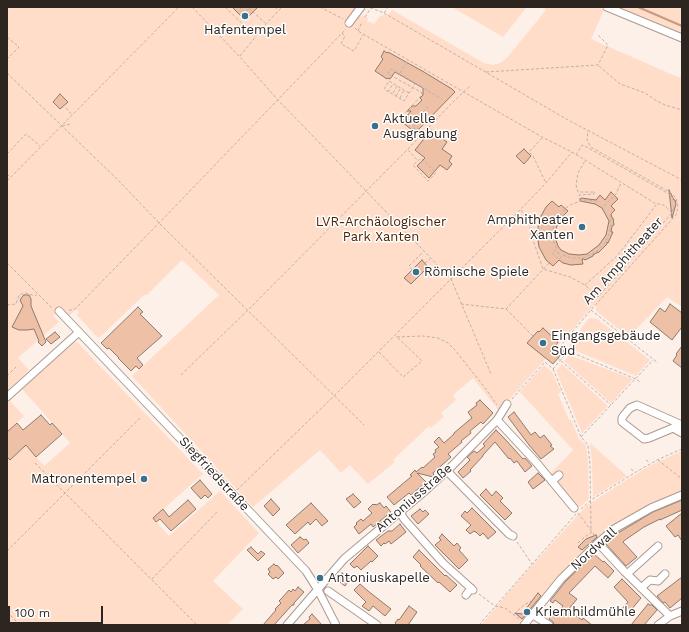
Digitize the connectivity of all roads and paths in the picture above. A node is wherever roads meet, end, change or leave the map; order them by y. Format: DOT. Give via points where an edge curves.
graph roads {
  1 [pos="179,7"];
  2 [pos="192,7"];
  3 [pos="225,7"];
  4 [pos="239,7"];
  5 [pos="275,7"];
  6 [pos="282,7"];
  7 [pos="320,7"];
  8 [pos="360,7"];
  9 [pos="370,7"];
  10 [pos="388,7"];
  11 [pos="607,7"];
  12 [pos="250,8"];
  13 [pos="278,10"];
  14 [pos="384,13"];
  15 [pos="365,17"];
  16 [pos="362,22"];
  17 [pos="349,23"];
  18 [pos="266,24"];
  19 [pos="358,31"];
  20 [pos="342,33"];
  21 [pos="363,34"];
  22 [pos="598,35"];
  23 [pos="256,36"];
  24 [pos="7,37"];
  25 [pos="682,38"];
  26 [pos="239,56"];
  27 [pos="7,59"];
  28 [pos="408,60"];
  29 [pos="598,65"];
  30 [pos="485,72"];
  31 [pos="7,73"];
  32 [pos="400,74"];
  33 [pos="416,83"];
  34 [pos="393,84"];
  35 [pos="397,86"];
  36 [pos="471,86"];
  37 [pos="413,87"];
  38 [pos="400,88"];
  39 [pos="404,90"];
  40 [pos="388,92"];
  41 [pos="464,92"];
  42 [pos="409,93"];
  43 [pos="392,94"];
  44 [pos="396,96"];
  45 [pos="400,98"];
  46 [pos="442,99"];
  47 [pos="278,100"];
  48 [pos="428,107"];
  49 [pos="66,108"];
  50 [pos="682,110"];
  51 [pos="72,115"];
  52 [pos="71,124"];
  53 [pos="412,124"];
  54 [pos="61,126"];
  55 [pos="588,130"];
  56 [pos="423,133"];
  57 [pos="542,137"];
  58 [pos="40,147"];
  59 [pos="407,150"];
  60 [pos="572,152"];
  61 [pos="7,154"];
  62 [pos="576,155"];
  63 [pos="585,160"];
  64 [pos="418,161"];
  65 [pos="7,174"];
  66 [pos="11,177"];
  67 [pos="682,180"];
  68 [pos="7,181"];
  69 [pos="546,183"];
  70 [pos="621,183"];
  71 [pos="366,191"];
  72 [pos="673,200"];
  73 [pos="580,201"];
  74 [pos="597,201"];
  75 [pos="656,204"];
  76 [pos="604,206"];
  77 [pos="674,206"];
  78 [pos="521,210"];
  79 [pos="672,213"];
  80 [pos="610,215"];
  81 [pos="159,223"];
  82 [pos="424,252"];
  83 [pos="557,254"];
  84 [pos="560,255"];
  85 [pos="430,259"];
  86 [pos="425,263"];
  87 [pos="549,263"];
  88 [pos="7,264"];
  89 [pos="543,269"];
  90 [pos="412,270"];
  91 [pos="451,279"];
  92 [pos="585,285"];
  93 [pos="38,294"];
  94 [pos="461,304"];
  95 [pos="7,306"];
  96 [pos="506,309"];
  97 [pos="60,310"];
  98 [pos="248,310"];
  99 [pos="591,310"];
  100 [pos="79,332"];
  101 [pos="395,335"];
  102 [pos="534,336"];
  103 [pos="397,337"];
  104 [pos="550,351"];
  105 [pos="568,351"];
  106 [pos="378,352"];
  107 [pos="560,360"];
  108 [pos="653,360"];
  109 [pos="658,363"];
  110 [pos="16,367"];
  111 [pos="553,369"];
  112 [pos="491,374"];
  113 [pos="7,376"];
  114 [pos="181,376"];
  115 [pos="636,378"];
  116 [pos="640,382"];
  117 [pos="334,396"];
  118 [pos="7,397"];
  119 [pos="507,404"];
  120 [pos="611,406"];
  121 [pos="502,412"];
  122 [pos="140,418"];
  123 [pos="497,420"];
  124 [pos="364,425"];
  125 [pos="682,425"];
  126 [pos="682,433"];
  127 [pos="581,437"];
  128 [pos="682,449"];
  129 [pos="646,460"];
  130 [pos="657,460"];
  131 [pos="35,463"];
  132 [pos="651,464"];
  133 [pos="632,469"];
  134 [pos="447,471"];
  135 [pos="636,472"];
  136 [pos="559,475"];
  137 [pos="682,479"];
  138 [pos="552,481"];
  139 [pos="65,493"];
  140 [pos="234,494"];
  141 [pos="682,495"];
  142 [pos="591,500"];
  143 [pos="576,510"];
  144 [pos="218,511"];
  145 [pos="400,512"];
  146 [pos="591,530"];
  147 [pos="593,532"];
  148 [pos="511,533"];
  149 [pos="597,541"];
  150 [pos="578,543"];
  151 [pos="658,546"];
  152 [pos="7,551"];
  153 [pos="532,565"];
  154 [pos="627,574"];
  155 [pos="665,574"];
  156 [pos="151,580"];
  157 [pos="641,588"];
  158 [pos="472,589"];
  159 [pos="318,590"];
  160 [pos="328,591"];
  161 [pos="466,595"];
  162 [pos="531,601"];
  163 [pos="495,606"];
  164 [pos="682,611"];
  165 [pos="7,612"];
  166 [pos="514,615"];
  167 [pos="533,615"];
  168 [pos="670,616"];
  169 [pos="523,623"];
  170 [pos="20,625"];
  171 [pos="197,625"];
  172 [pos="288,625"];
  173 [pos="336,625"];
  174 [pos="377,625"];
  175 [pos="479,625"];
  176 [pos="549,625"];
  177 [pos="658,625"];
  1 -- 51 [label="path"];
  2 -- 26 [label="path"];
  3 -- 23 [label="path"];
  4 -- 12 [label="path" via="244,13"];
  5 -- 13 [label="path"];
  6 -- 13 [label="path"];
  7 -- 17 [label="path"];
  8 -- 17 [label="street"];
  9 -- 14 [label="path"];
  9 -- 15 [label="path"];
  10 -- 14 [label="path"];
  11 -- 25 [label="street"];
  12 -- 18 [label="path"];
  13 -- 18 [label="path"];
  14 -- 30 [label="path"];
  16 -- 19 [label="path"];
  17 -- 19 [label="path"];
  17 -- 20 [label="path"];
  18 -- 23 [label="path"];
  19 -- 21 [label="path"];
  20 -- 21 [label="path" via="345,36 341,44 354,51"];
  20 -- 47 [label="path"];
  21 -- 28 [label="path"];
  22 -- 29 [label="path" via="608,45"];
  23 -- 26 [label="path"];
  24 -- 27 [label="path" via="19,47"];
  26 -- 47 [label="path"];
  28 -- 32 [label="path"];
  28 -- 41 [label="path"];
  29 -- 30 [label="path"];
  29 -- 50 [label="path" via="620,84"];
  30 -- 55 [label="path"];
  31 -- 54 [label="path"];
  32 -- 33 [label="path"];
  32 -- 37 [label="path" via="391,69 388,74"];
  33 -- 37 [label="path"];
  33 -- 46 [label="path"];
  34 -- 35 [label="path"];
  34 -- 40 [label="path"];
  34 -- 40 [label="path" via="389,81 384,89"];
  35 -- 38 [label="path"];
  35 -- 43 [label="path"];
  36 -- 41 [label="path"];
  37 -- 42 [label="path"];
  37 -- 53 [label="path" via="422,95 405,114"];
  38 -- 39 [label="path"];
  38 -- 44 [label="path"];
  39 -- 42 [label="path"];
  39 -- 45 [label="path"];
  40 -- 43 [label="path"];
  41 -- 56 [label="path"];
  41 -- 57 [label="path"];
  42 -- 45 [label="path" via="404,101"];
  43 -- 44 [label="path"];
  44 -- 45 [label="path"];
  47 -- 71 [label="path"];
  47 -- 81 [label="path"];
  48 -- 53 [label="path"];
  49 -- 51 [label="path"];
  51 -- 54 [label="path"];
  52 -- 54 [label="path"];
  53 -- 56 [label="path"];
  54 -- 58 [label="path"];
  54 -- 81 [label="path"];
  55 -- 67 [label="path"];
  55 -- 99 [label="path, Am Amphitheater" via="591,146 671,193 676,198 678,207 676,215"];
  56 -- 59 [label="path"];
  57 -- 60 [label="path"];
  57 -- 69 [label="path" via="529,152"];
  58 -- 61 [label="path" via="26,134"];
  58 -- 66 [label="path"];
  59 -- 64 [label="path"];
  59 -- 71 [label="path"];
  60 -- 62 [label="path"];
  60 -- 69 [label="path"];
  62 -- 63 [label="path"];
  62 -- 72 [label="path" via="582,145 585,146 668,194"];
  63 -- 70 [label="path"];
  63 -- 73 [label="path" via="578,173 578,192 595,192 580,195"];
  64 -- 64 [label="path" via="421,158 436,173 428,181 413,165"];
  65 -- 66 [label="path"];
  66 -- 68 [label="path"];
  69 -- 78 [label="path"];
  70 -- 75 [label="path"];
  70 -- 76 [label="path" via="616,194"];
  71 -- 82 [label="path"];
  71 -- 98 [label="path"];
  73 -- 74 [label="path"];
  73 -- 80 [label="path" via="567,207 555,224 553,238 557,249 552,252 559,259 563,255 583,258 596,252 605,243 609,234"];
  75 -- 79 [label="path" via="661,204"];
  75 -- 92 [label="path" via="618,255"];
  77 -- 79 [label="path"];
  78 -- 89 [label="path" via="529,222"];
  78 -- 91 [label="path"];
  79 -- 92 [label="path" via="598,297"];
  81 -- 97 [label="path" via="75,309"];
  81 -- 98 [label="path"];
  82 -- 85 [label="path"];
  82 -- 90 [label="path" via="409,266"];
  83 -- 84 [label="path"];
  85 -- 86 [label="path"];
  85 -- 91 [label="path"];
  87 -- 89 [label="path"];
  88 -- 93 [label="path"];
  89 -- 92 [label="path" via="570,277"];
  89 -- 96 [label="path"];
  91 -- 94 [label="path"];
  91 -- 101 [label="path"];
  93 -- 95 [label="path" via="19,295 16,304"];
  93 -- 97 [label="path"];
  94 -- 96 [label="path"];
  94 -- 112 [label="path"];
  96 -- 102 [label="path"];
  97 -- 100 [label="street, Siegfriedstraße"];
  98 -- 114 [label="path"];
  98 -- 117 [label="path"];
  99 -- 105 [label="path, Am Amphitheater" via="561,345"];
  99 -- 108 [label="path"];
  100 -- 118 [label="street"];
  100 -- 140 [label="street, Siegfriedstraße"];
  101 -- 103 [label="path"];
  101 -- 106 [label="path"];
  103 -- 106 [label="path" via="422,361 403,377"];
  103 -- 121 [label="path" via="423,336 438,338 448,343"];
  104 -- 107 [label="path"];
  105 -- 107 [label="path"];
  105 -- 115 [label="path"];
  106 -- 117 [label="path"];
  107 -- 111 [label="path"];
  107 -- 120 [label="path"];
  108 -- 109 [label="path"];
  108 -- 115 [label="path"];
  110 -- 113 [label="path"];
  111 -- 119 [label="path" via="545,362"];
  111 -- 127 [label="path"];
  115 -- 116 [label="path"];
  115 -- 120 [label="path"];
  117 -- 124 [label="path"];
  117 -- 140 [label="path"];
  119 -- 121 [label="street, Antoniusstraße"];
  120 -- 127 [label="path"];
  121 -- 123 [label="street, Antoniusstraße"];
  122 -- 139 [label="path"];
  123 -- 134 [label="street, Antoniusstraße"];
  123 -- 138 [label="street"];
  125 -- 126 [label="street" via="637,405 630,408 622,418 622,422 644,439 673,428"];
  127 -- 142 [label="path" via="588,445"];
  128 -- 130 [label="path"];
  129 -- 132 [label="path"];
  130 -- 132 [label="path"];
  130 -- 137 [label="path"];
  131 -- 139 [label="path"];
  132 -- 135 [label="path"];
  133 -- 135 [label="path"];
  134 -- 145 [label="street, Antoniusstraße"];
  134 -- 148 [label="street"];
  135 -- 142 [label="path"];
  136 -- 138 [label="street"];
  138 -- 143 [label="street"];
  139 -- 152 [label="path"];
  139 -- 156 [label="path"];
  140 -- 159 [label="street, Siegfriedstraße" via="306,571"];
  141 -- 149 [label="street, Nordwall" via="629,520"];
  142 -- 143 [label="path"];
  142 -- 146 [label="path"];
  143 -- 146 [label="path"];
  143 -- 153 [label="path"];
  144 -- 156 [label="path"];
  145 -- 158 [label="street" via="443,563"];
  145 -- 159 [label="street, Antoniusstraße" via="344,559"];
  146 -- 147 [label="path"];
  147 -- 149 [label="path"];
  147 -- 150 [label="path"];
  148 -- 153 [label="path"];
  149 -- 154 [label="street"];
  149 -- 167 [label="street, Nordwall" via="561,579"];
  151 -- 154 [label="street"];
  153 -- 163 [label="path"];
  154 -- 157 [label="street"];
  155 -- 157 [label="street" via="658,581 650,580"];
  156 -- 171 [label="path"];
  157 -- 168 [label="street"];
  158 -- 161 [label="street"];
  158 -- 163 [label="path"];
  159 -- 172 [label="street, Antoniusstraße"];
  159 -- 173 [label="street, Siegfriedstraße"];
  160 -- 174 [label="street"];
  162 -- 166 [label="path"];
  163 -- 166 [label="path" via="505,608"];
  163 -- 175 [label="path"];
  164 -- 168 [label="street"];
  165 -- 170 [label="path"];
  166 -- 169 [label="path"];
  167 -- 169 [label="street, Nordwall"];
  167 -- 176 [label="street"];
  168 -- 177 [label="street"];
}
